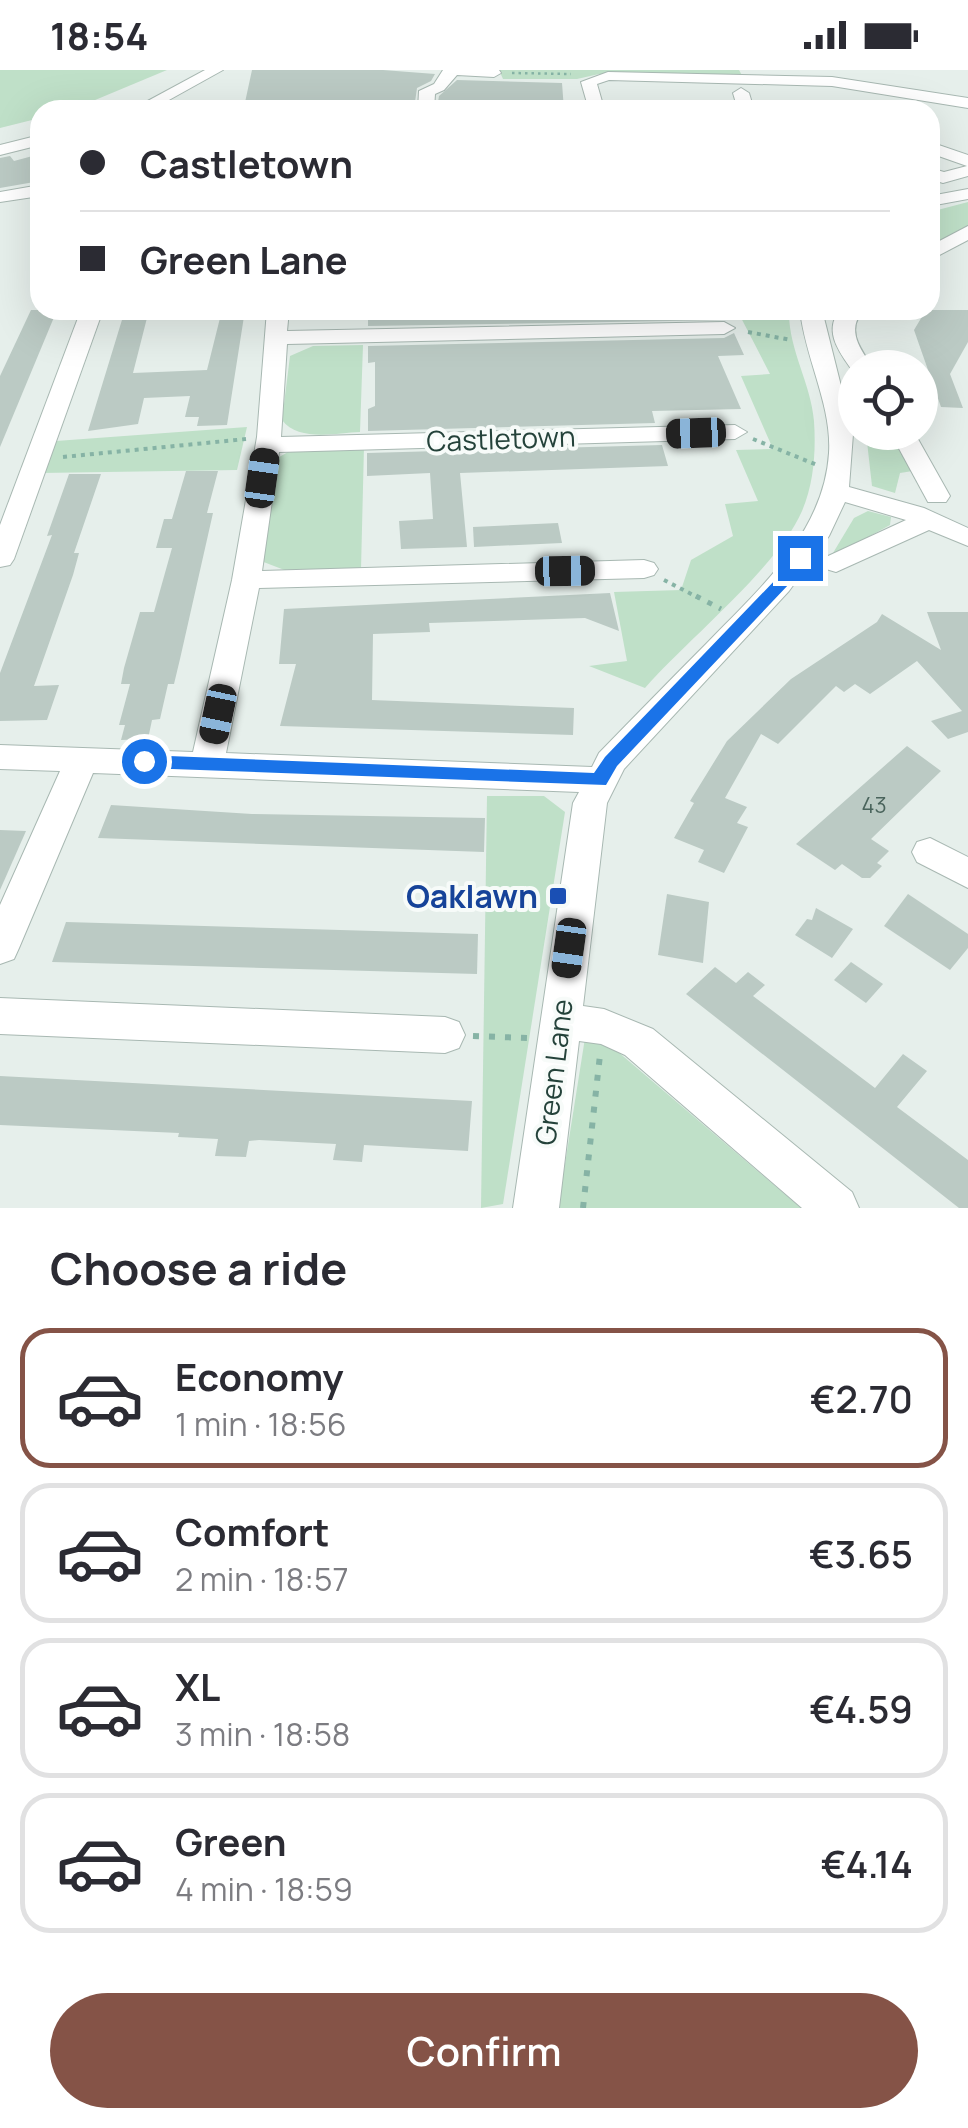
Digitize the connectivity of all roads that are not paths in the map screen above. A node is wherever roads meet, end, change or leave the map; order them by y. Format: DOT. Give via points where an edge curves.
graph roads {
  1 [pos="216,70"];
  2 [pos="927,70"];
  3 [pos="450,71"];
  4 [pos="494,73"];
  5 [pos="741,80"];
  6 [pos="161,100"];
  7 [pos="427,100"];
  8 [pos="594,100"];
  9 [pos="891,100"];
  10 [pos="898,100"];
  11 [pos="940,103"];
  12 [pos="968,103"];
  13 [pos="30,142"];
  14 [pos="0,150"];
  15 [pos="940,151"];
  16 [pos="968,161"];
  17 [pos="968,170"];
  18 [pos="940,177"];
  19 [pos="30,190"];
  20 [pos="968,191"];
  21 [pos="0,197"];
  22 [pos="940,198"];
  23 [pos="968,232"];
  24 [pos="940,248"];
  25 [pos="89,320"];
  26 [pos="811,320"];
  27 [pos="845,320"];
  28 [pos="276,324"];
  29 [pos="724,328"];
  30 [pos="851,350"];
  31 [pos="735,432"];
  32 [pos="268,441"];
  33 [pos="909,450"];
  34 [pos="829,479"];
  35 [pos="934,509"];
  36 [pos="968,538"];
  37 [pos="0,559"];
  38 [pos="836,563"];
  39 [pos="644,569"];
  40 [pos="246,580"];
  41 [pos="0,757"];
  42 [pos="82,759"];
  43 [pos="207,763"];
  44 [pos="600,780"];
  45 [pos="930,852"];
  46 [pos="968,874"];
  47 [pos="0,948"];
  48 [pos="0,1016"];
  49 [pos="558,1030"];
  50 [pos="445,1036"];
  51 [pos="536,1208"];
  52 [pos="836,1208"];
  1 -- 6 [label="street"];
  2 -- 10 [label="street"];
  3 -- 4 [label="street"];
  3 -- 7 [label="street"];
  5 -- 8 [label="street" via="594,78 589,82"];
  5 -- 9 [label="street" via="833,78"];
  11 -- 12 [label="street"];
  13 -- 14 [label="street"];
  15 -- 16 [label="street"];
  17 -- 18 [label="street"];
  19 -- 21 [label="street"];
  20 -- 22 [label="street"];
  23 -- 24 [label="street"];
  25 -- 37 [label="street"];
  26 -- 34 [label="street, Green Lane" via="841,436 842,456"];
  27 -- 30 [label="street"];
  28 -- 29 [label="street"];
  28 -- 32 [label="street"];
  31 -- 32 [label="street, Castletown"];
  32 -- 40 [label="street"];
  33 -- 35 [label="street"];
  34 -- 35 [label="street" via="866,497"];
  34 -- 44 [label="street, Green Lane" via="816,536 784,580"];
  35 -- 36 [label="street"];
  35 -- 38 [label="street"];
  39 -- 40 [label="street"];
  40 -- 43 [label="street"];
  41 -- 42 [label="street"];
  42 -- 43 [label="street"];
  42 -- 47 [label="street"];
  43 -- 44 [label="street"];
  44 -- 49 [label="street, Green Lane" via="590,804"];
  45 -- 46 [label="street"];
  48 -- 50 [label="street"];
  49 -- 51 [label="street, Green Lane"];
  49 -- 52 [label="street" via="604,1028 639,1042"];
}
